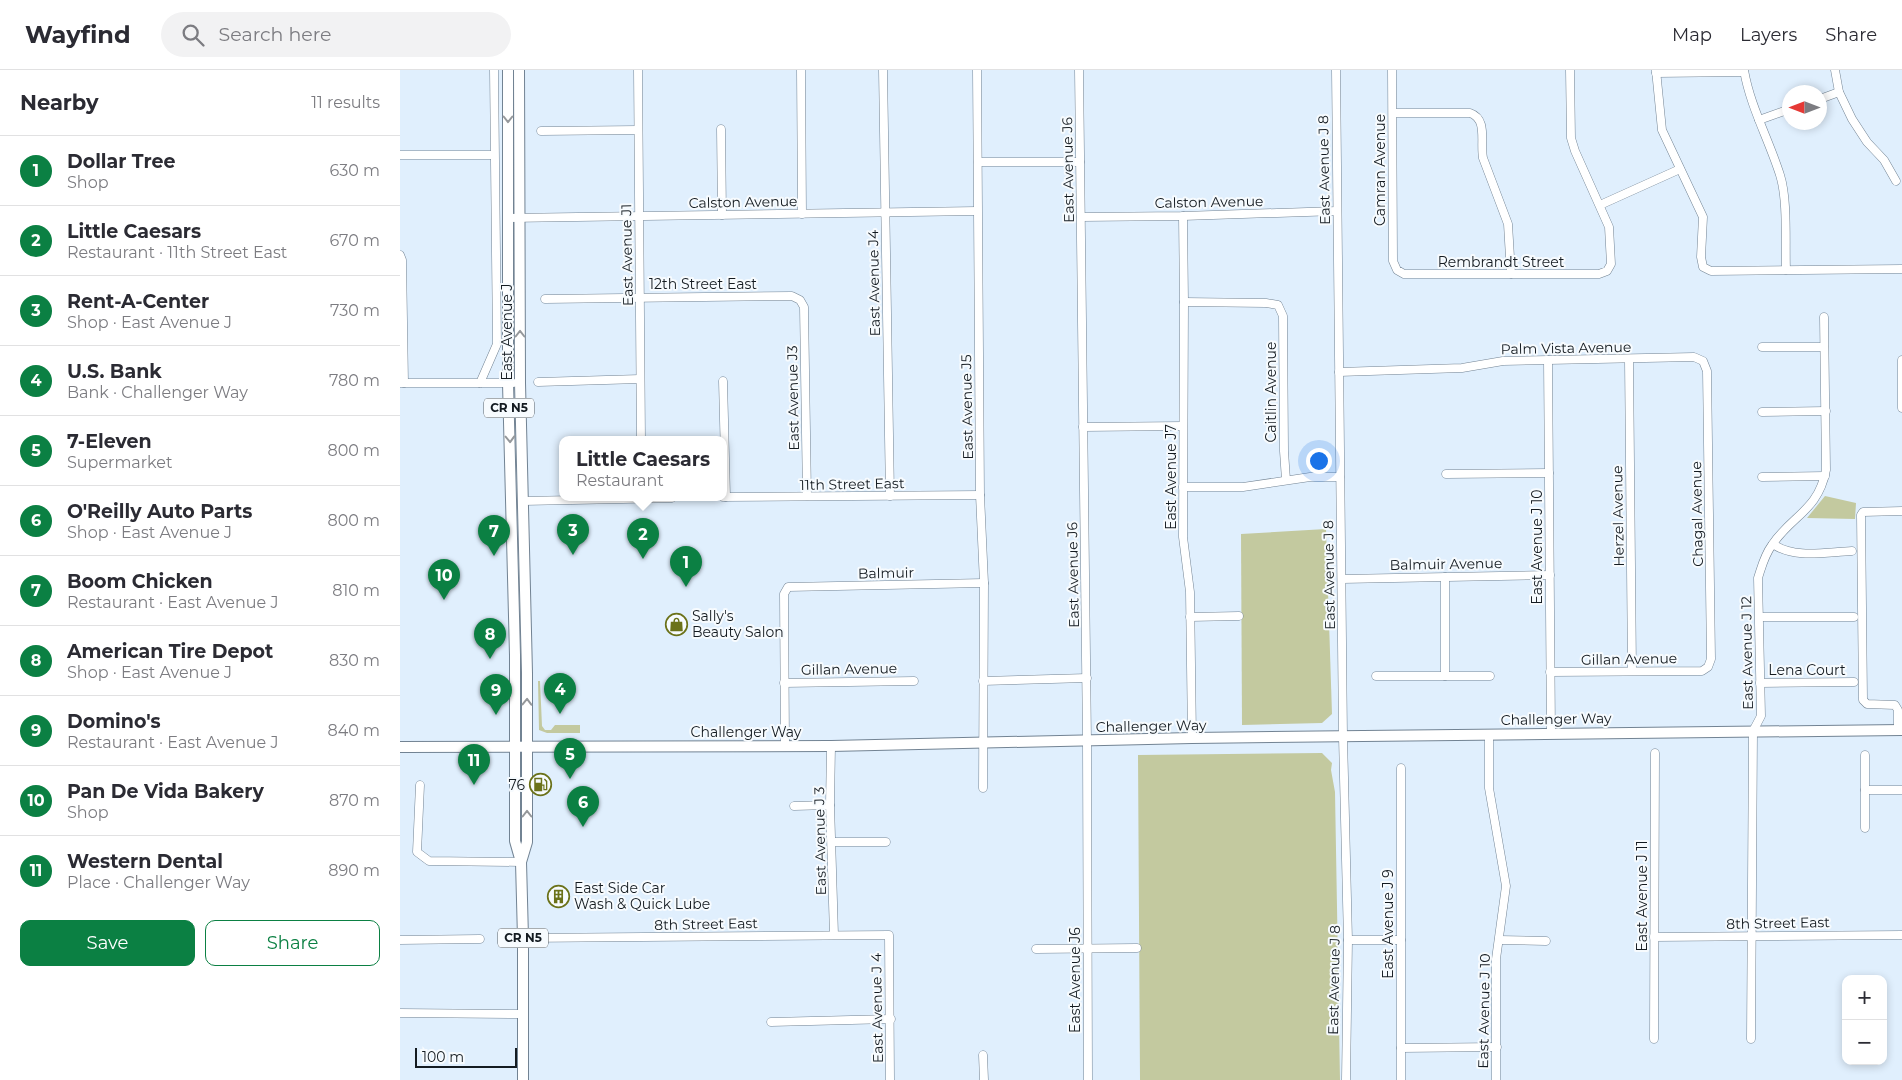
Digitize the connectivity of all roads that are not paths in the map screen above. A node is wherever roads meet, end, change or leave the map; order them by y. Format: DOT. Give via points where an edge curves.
graph roads {
  1 [pos="494,70"];
  2 [pos="508,70"];
  3 [pos="519,70"];
  4 [pos="638,70"];
  5 [pos="801,70"];
  6 [pos="883,70"];
  7 [pos="977,70"];
  8 [pos="1079,70"];
  9 [pos="1336,70"];
  10 [pos="1392,70"];
  11 [pos="1570,70"];
  12 [pos="1835,70"];
  13 [pos="1744,71"];
  14 [pos="1656,72"];
  15 [pos="1839,92"];
  16 [pos="1827,96"];
  17 [pos="1782,112"];
  18 [pos="1393,113"];
  19 [pos="1759,120"];
  20 [pos="722,129"];
  21 [pos="638,130"];
  22 [pos="541,131"];
  23 [pos="400,155"];
  24 [pos="494,155"];
  25 [pos="978,162"];
  26 [pos="1080,162"];
  27 [pos="1680,169"];
  28 [pos="1896,181"];
  29 [pos="1600,206"];
  30 [pos="977,211"];
  31 [pos="1338,211"];
  32 [pos="885,212"];
  33 [pos="722,214"];
  34 [pos="802,214"];
  35 [pos="639,216"];
  36 [pos="1183,216"];
  37 [pos="1081,217"];
  38 [pos="509,218"];
  39 [pos="520,218"];
  40 [pos="400,255"];
  41 [pos="1902,269"];
  42 [pos="1397,270"];
  43 [pos="1786,270"];
  44 [pos="1511,274"];
  45 [pos="640,297"];
  46 [pos="545,299"];
  47 [pos="800,300"];
  48 [pos="1184,302"];
  49 [pos="1824,317"];
  50 [pos="1762,346"];
  51 [pos="1824,347"];
  52 [pos="1548,360"];
  53 [pos="1629,360"];
  54 [pos="1902,360"];
  55 [pos="1703,361"];
  56 [pos="1339,372"];
  57 [pos="640,379"];
  58 [pos="723,381"];
  59 [pos="480,382"];
  60 [pos="538,382"];
  61 [pos="402,383"];
  62 [pos="508,383"];
  63 [pos="520,383"];
  64 [pos="1902,408"];
  65 [pos="1826,411"];
  66 [pos="1762,412"];
  67 [pos="1183,426"];
  68 [pos="1084,427"];
  69 [pos="641,436"];
  70 [pos="724,436"];
  71 [pos="1549,473"];
  72 [pos="1446,474"];
  73 [pos="1825,476"];
  74 [pos="1340,477"];
  75 [pos="1762,477"];
  76 [pos="1286,480"];
  77 [pos="1183,486"];
  78 [pos="980,495"];
  79 [pos="807,496"];
  80 [pos="890,496"];
  81 [pos="727,497"];
  82 [pos="559,500"];
  83 [pos="523,501"];
  84 [pos="1902,511"];
  85 [pos="512,539"];
  86 [pos="1772,544"];
  87 [pos="1852,551"];
  88 [pos="1550,575"];
  89 [pos="1445,577"];
  90 [pos="1342,579"];
  91 [pos="984,583"];
  92 [pos="526,586"];
  93 [pos="513,589"];
  94 [pos="1239,616"];
  95 [pos="1190,617"];
  96 [pos="1760,617"];
  97 [pos="1854,617"];
  98 [pos="526,650"];
  99 [pos="1708,667"];
  100 [pos="1632,671"];
  101 [pos="1550,672"];
  102 [pos="1376,676"];
  103 [pos="1445,676"];
  104 [pos="1490,676"];
  105 [pos="1087,678"];
  106 [pos="914,681"];
  107 [pos="983,681"];
  108 [pos="1854,682"];
  109 [pos="784,683"];
  110 [pos="1760,683"];
  111 [pos="1753,730"];
  112 [pos="1900,730"];
  113 [pos="1551,733"];
  114 [pos="1489,734"];
  115 [pos="1343,737"];
  116 [pos="1192,738"];
  117 [pos="1087,741"];
  118 [pos="983,743"];
  119 [pos="784,745"];
  120 [pos="831,746"];
  121 [pos="400,747"];
  122 [pos="514,747"];
  123 [pos="526,747"];
  124 [pos="1655,753"];
  125 [pos="1865,755"];
  126 [pos="1401,768"];
  127 [pos="420,785"];
  128 [pos="983,788"];
  129 [pos="1865,790"];
  130 [pos="1902,790"];
  131 [pos="830,805"];
  132 [pos="794,806"];
  133 [pos="1865,828"];
  134 [pos="832,842"];
  135 [pos="886,842"];
  136 [pos="521,862"];
  137 [pos="834,935"];
  138 [pos="889,935"];
  139 [pos="1902,935"];
  140 [pos="1752,936"];
  141 [pos="1654,937"];
  142 [pos="523,938"];
  143 [pos="480,939"];
  144 [pos="400,940"];
  145 [pos="1348,940"];
  146 [pos="1401,940"];
  147 [pos="1499,940"];
  148 [pos="1546,941"];
  149 [pos="1137,948"];
  150 [pos="1036,949"];
  151 [pos="1088,949"];
  152 [pos="400,1013"];
  153 [pos="523,1014"];
  154 [pos="891,1018"];
  155 [pos="771,1022"];
  156 [pos="1654,1038"];
  157 [pos="1751,1039"];
  158 [pos="1496,1047"];
  159 [pos="1401,1048"];
  160 [pos="983,1055"];
  161 [pos="523,1080"];
  162 [pos="890,1080"];
  163 [pos="984,1080"];
  164 [pos="1088,1080"];
  165 [pos="1346,1080"];
  166 [pos="1401,1080"];
  167 [pos="1496,1080"];
  1 -- 24 [label="street, East Avenue J"];
  2 -- 38 [label="main road, East Avenue J / CR N5, one-way"];
  3 -- 39 [label="main road, East Avenue J / CR N5"];
  4 -- 21 [label="street, East Avenue J1"];
  5 -- 34 [label="street"];
  6 -- 32 [label="street, East Avenue J4"];
  7 -- 25 [label="street, East Avenue J5"];
  8 -- 26 [label="street, East Avenue J6"];
  9 -- 31 [label="street, East Avenue J 8"];
  10 -- 18 [label="street, Camran Avenue"];
  11 -- 29 [label="street" via="1571,138"];
  12 -- 15 [label="street"];
  13 -- 14 [label="street"];
  13 -- 19 [label="street"];
  14 -- 27 [label="street" via="1662,130"];
  15 -- 16 [label="street"];
  15 -- 28 [label="street" via="1852,119"];
  17 -- 19 [label="street"];
  18 -- 42 [label="street, Camran Avenue" via="1393,261"];
  18 -- 44 [label="street" via="1470,113 1481,121 1483,158 1508,224"];
  19 -- 43 [label="street" via="1781,176"];
  20 -- 33 [label="street"];
  21 -- 22 [label="street"];
  21 -- 35 [label="street, East Avenue J1"];
  23 -- 24 [label="street"];
  24 -- 59 [label="street, East Avenue J" via="497,344"];
  25 -- 26 [label="street"];
  25 -- 30 [label="street, East Avenue J5"];
  26 -- 37 [label="street, East Avenue J6"];
  27 -- 29 [label="street"];
  27 -- 43 [label="street" via="1703,217 1703,267 1711,272"];
  29 -- 44 [label="street, Rembrandt Street" via="1610,228 1611,264 1607,271 1599,274"];
  30 -- 32 [label="street, Calston Avenue"];
  30 -- 78 [label="street, East Avenue J5"];
  31 -- 36 [label="street, Calston Avenue"];
  31 -- 56 [label="street, East Avenue J 8"];
  32 -- 34 [label="street, Calston Avenue"];
  32 -- 80 [label="street, East Avenue J4"];
  33 -- 34 [label="street, Calston Avenue"];
  33 -- 35 [label="street, Calston Avenue"];
  35 -- 39 [label="street, Calston Avenue"];
  35 -- 45 [label="street, East Avenue J1"];
  36 -- 37 [label="street, Calston Avenue"];
  36 -- 48 [label="street, East Avenue J7"];
  37 -- 68 [label="street, East Avenue J6"];
  38 -- 39 [label="street, Calston Avenue"];
  38 -- 62 [label="main road, East Avenue J / CR N5"];
  63 -- 39 [label="main road, East Avenue J / CR N5, one-way"];
  40 -- 61 [label="street"];
  41 -- 43 [label="street"];
  42 -- 44 [label="street, Rembrandt Street" via="1404,274"];
  45 -- 46 [label="street, 12th Street East"];
  45 -- 47 [label="street, 12th Street East" via="792,296"];
  45 -- 57 [label="street, East Avenue J1"];
  47 -- 79 [label="street, East Avenue J3" via="804,307"];
  48 -- 67 [label="street, East Avenue J7"];
  48 -- 76 [label="street, Caitlin Avenue" via="1266,302 1278,305 1283,316"];
  49 -- 51 [label="street, East Avenue J 12"];
  50 -- 51 [label="street"];
  51 -- 65 [label="street, East Avenue J 12"];
  52 -- 53 [label="street, Palm Vista Avenue"];
  52 -- 56 [label="street, Palm Vista Avenue" via="1503,361 1462,368"];
  52 -- 71 [label="street, East Avenue J 10"];
  53 -- 55 [label="street, Palm Vista Avenue" via="1694,358"];
  53 -- 100 [label="street, Herzel Avenue"];
  54 -- 64 [label="street"];
  55 -- 99 [label="street, Chagal Avenue" via="1707,371 1708,400 1711,659"];
  56 -- 74 [label="street, East Avenue J 8"];
  57 -- 60 [label="street"];
  57 -- 69 [label="street, East Avenue J1"];
  58 -- 70 [label="street"];
  59 -- 61 [label="street"];
  59 -- 62 [label="street"];
  62 -- 63 [label="street"];
  62 -- 85 [label="main road, East Avenue J / CR N5, one-way"];
  63 -- 83 [label="main road, East Avenue J / CR N5"];
  65 -- 66 [label="street"];
  65 -- 73 [label="street, East Avenue J 12"];
  67 -- 68 [label="street"];
  67 -- 77 [label="street, East Avenue J7"];
  68 -- 105 [label="street, East Avenue J6"];
  71 -- 72 [label="street"];
  71 -- 88 [label="street, East Avenue J 10"];
  73 -- 75 [label="street"];
  73 -- 86 [label="street, East Avenue J 12" via="1820,492 1810,506"];
  74 -- 76 [label="street"];
  74 -- 90 [label="street, East Avenue J 8"];
  76 -- 77 [label="street" via="1243,486"];
  77 -- 95 [label="street, East Avenue J7"];
  78 -- 80 [label="street, 11th Street East"];
  78 -- 91 [label="street, East Avenue J5"];
  79 -- 80 [label="street, 11th Street East"];
  79 -- 81 [label="street, 11th Street East"];
  82 -- 83 [label="street"];
  83 -- 92 [label="main road, East Avenue J / CR N5"];
  84 -- 112 [label="street" via="1863,512 1861,516 1863,700 1868,704 1895,705"];
  85 -- 92 [label="main road" via="519,550 520,572"];
  85 -- 93 [label="main road, East Avenue J / CR N5"];
  86 -- 87 [label="street" via="1797,553"];
  86 -- 96 [label="street, East Avenue J 12" via="1758,578"];
  88 -- 89 [label="street, Balmuir Avenue"];
  88 -- 101 [label="street, East Avenue J 10"];
  89 -- 90 [label="street, Balmuir Avenue"];
  89 -- 103 [label="street"];
  90 -- 115 [label="street, East Avenue J 8"];
  91 -- 107 [label="street, East Avenue J5"];
  91 -- 109 [label="street, Balmuir" via="788,587 784,594"];
  92 -- 98 [label="main road, East Avenue J / CR N5"];
  93 -- 98 [label="main road" via="520,606 520,638"];
  93 -- 122 [label="main road, East Avenue J / CR N5"];
  94 -- 95 [label="street"];
  95 -- 116 [label="street, East Avenue J7"];
  96 -- 97 [label="street"];
  96 -- 110 [label="street, East Avenue J 12"];
  123 -- 98 [label="main road, East Avenue J / CR N5, one-way"];
  99 -- 100 [label="street, Gillan Avenue" via="1702,670"];
  100 -- 101 [label="street, Gillan Avenue"];
  101 -- 113 [label="street, East Avenue J 10"];
  102 -- 103 [label="street"];
  103 -- 104 [label="street"];
  105 -- 107 [label="street"];
  105 -- 117 [label="street, East Avenue J6"];
  106 -- 109 [label="street, Gillan Avenue"];
  107 -- 118 [label="street, East Avenue J5"];
  108 -- 110 [label="street, Lena Court"];
  109 -- 119 [label="street"];
  110 -- 111 [label="street, East Avenue J 12" via="1761,716"];
  111 -- 112 [label="main road, Challenger Way"];
  111 -- 113 [label="main road, Challenger Way"];
  111 -- 140 [label="street, East Avenue J 12"];
  113 -- 114 [label="main road, Challenger Way"];
  114 -- 115 [label="main road, Challenger Way"];
  114 -- 147 [label="street, East Avenue J 10" via="1489,788 1506,886"];
  115 -- 116 [label="main road, Challenger Way"];
  115 -- 145 [label="street, East Avenue J 8"];
  116 -- 117 [label="main road, Challenger Way"];
  117 -- 118 [label="main road, Challenger Way"];
  117 -- 151 [label="street, East Avenue J6"];
  118 -- 120 [label="main road, Challenger Way"];
  118 -- 128 [label="street, East Avenue J5"];
  119 -- 120 [label="main road, Challenger Way"];
  119 -- 123 [label="main road, Challenger Way"];
  120 -- 131 [label="street, East Avenue J 3"];
  121 -- 122 [label="main road, Challenger Way"];
  122 -- 123 [label="main road, Challenger Way"];
  122 -- 136 [label="main road, East Avenue J / CR N5" via="515,841"];
  136 -- 123 [label="main road, East Avenue J / CR N5, one-way" via="527,842"];
  124 -- 141 [label="street, East Avenue J 11"];
  125 -- 129 [label="street"];
  126 -- 146 [label="street, East Avenue J 9"];
  127 -- 136 [label="street" via="417,852 429,861"];
  129 -- 130 [label="street"];
  129 -- 133 [label="street"];
  131 -- 132 [label="street"];
  131 -- 134 [label="street, East Avenue J 3"];
  134 -- 135 [label="street"];
  134 -- 137 [label="street, East Avenue J 3"];
  136 -- 142 [label="main road, East Avenue J / CR N5"];
  137 -- 138 [label="street, 8th Street East"];
  137 -- 142 [label="street, 8th Street East"];
  138 -- 154 [label="street, East Avenue J 4"];
  139 -- 140 [label="street, 8th Street East"];
  140 -- 141 [label="street, 8th Street East"];
  140 -- 157 [label="street, East Avenue J 12"];
  141 -- 156 [label="street, East Avenue J 11"];
  142 -- 153 [label="main road, East Avenue J / CR N5"];
  143 -- 144 [label="street"];
  145 -- 146 [label="street"];
  145 -- 165 [label="street, East Avenue J 8"];
  146 -- 159 [label="street, East Avenue J 9"];
  147 -- 148 [label="street"];
  147 -- 158 [label="street, East Avenue J 10"];
  149 -- 151 [label="street"];
  150 -- 151 [label="street"];
  151 -- 164 [label="street, East Avenue J6"];
  152 -- 153 [label="street"];
  153 -- 161 [label="main road, East Avenue J / CR N5"];
  154 -- 155 [label="street"];
  154 -- 162 [label="street, East Avenue J 4"];
  158 -- 159 [label="street"];
  158 -- 167 [label="street, East Avenue J 10"];
  159 -- 166 [label="street, East Avenue J 9"];
  160 -- 163 [label="street"];
}
